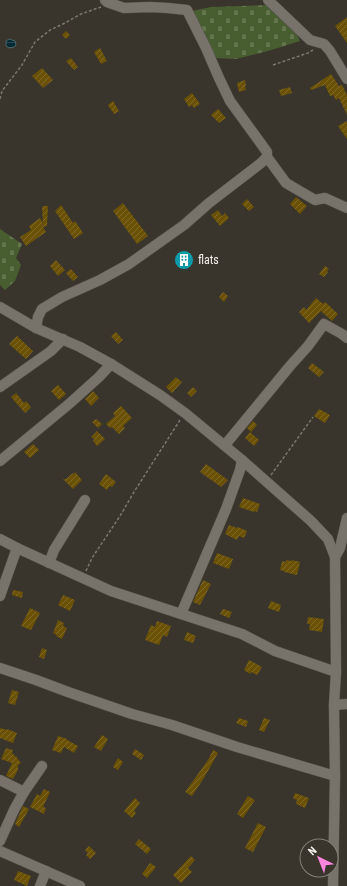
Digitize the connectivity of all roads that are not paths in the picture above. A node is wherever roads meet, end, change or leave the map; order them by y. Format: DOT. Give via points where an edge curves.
graph roads {
  1 [pos="268,0"];
  2 [pos="106,1"];
  3 [pos="347,79"];
  4 [pos="267,157"];
  5 [pos="347,208"];
  6 [pos="0,307"];
  7 [pos="36,328"];
  8 [pos="347,338"];
  9 [pos="63,339"];
  10 [pos="111,364"];
  11 [pos="0,387"];
  12 [pos="225,445"];
  13 [pos="242,460"];
  14 [pos="0,461"];
  15 [pos="85,500"];
  16 [pos="347,518"];
  17 [pos="0,539"];
  18 [pos="17,548"];
  19 [pos="335,557"];
  20 [pos="49,563"];
  21 [pos="0,596"];
  22 [pos="181,614"];
  23 [pos="0,668"];
  24 [pos="336,672"];
  25 [pos="347,704"];
  26 [pos="334,705"];
  27 [pos="42,766"];
  28 [pos="335,776"];
  29 [pos="0,780"];
  30 [pos="24,792"];
  31 [pos="0,841"];
  32 [pos="0,851"];
  33 [pos="46,871"];
  34 [pos="40,886"];
  35 [pos="80,886"];
  36 [pos="334,886"];
  1 -- 3 [label="street" via="310,40 324,44"];
  2 -- 4 [label="street" via="124,8 186,10 230,101 267,152"];
  4 -- 5 [label="street" via="286,182 315,200 325,198"];
  4 -- 7 [label="street" via="184,225 129,264 42,309"];
  6 -- 7 [label="street"];
  7 -- 9 [label="street"];
  8 -- 12 [label="street" via="324,324"];
  9 -- 10 [label="street"];
  9 -- 11 [label="street" via="51,351"];
  10 -- 12 [label="street" via="160,395"];
  10 -- 14 [label="street" via="69,404"];
  12 -- 13 [label="street"];
  13 -- 19 [label="street" via="328,539"];
  13 -- 22 [label="street" via="226,509"];
  15 -- 20 [label="street" via="54,550"];
  16 -- 19 [label="street" via="340,548"];
  17 -- 18 [label="street"];
  18 -- 20 [label="street"];
  18 -- 21 [label="street"];
  19 -- 24 [label="street"];
  20 -- 22 [label="street" via="111,591"];
  22 -- 24 [label="street" via="242,634 275,651"];
  23 -- 28 [label="street" via="132,714"];
  24 -- 26 [label="street"];
  25 -- 26 [label="street"];
  26 -- 28 [label="street"];
  27 -- 30 [label="street"];
  28 -- 36 [label="street"];
  29 -- 30 [label="street"];
  30 -- 31 [label="street"];
  32 -- 33 [label="street"];
  33 -- 34 [label="street"];
  33 -- 35 [label="street"];
}
